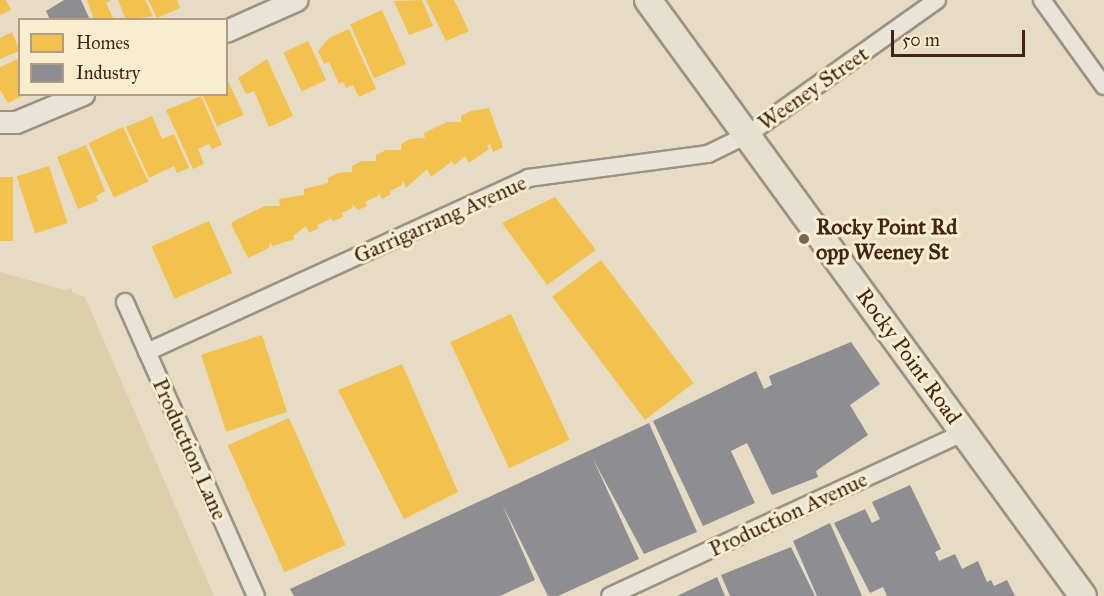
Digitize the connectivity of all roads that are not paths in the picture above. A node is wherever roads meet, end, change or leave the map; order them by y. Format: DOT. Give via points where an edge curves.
graph roads {
  1 [pos="296,0"];
  2 [pos="648,0"];
  3 [pos="938,0"];
  4 [pos="1042,0"];
  5 [pos="228,30"];
  6 [pos="1104,86"];
  7 [pos="78,96"];
  8 [pos="0,122"];
  9 [pos="747,135"];
  10 [pos="125,302"];
  11 [pos="147,352"];
  12 [pos="965,432"];
  13 [pos="256,596"];
  14 [pos="610,596"];
  15 [pos="1083,596"];
  1 -- 5 [label="street"];
  2 -- 9 [label="main road, Rocky Point Road"];
  3 -- 9 [label="street, Weeney Street"];
  4 -- 6 [label="street"];
  7 -- 8 [label="street" via="16,122"];
  9 -- 11 [label="street, Garrigarrang Avenue" via="708,154 528,178"];
  9 -- 12 [label="main road, Rocky Point Road"];
  10 -- 11 [label="street, Production Lane"];
  11 -- 13 [label="street, Production Lane"];
  12 -- 14 [label="street, Production Avenue"];
  12 -- 15 [label="main road, Rocky Point Road"];
}
